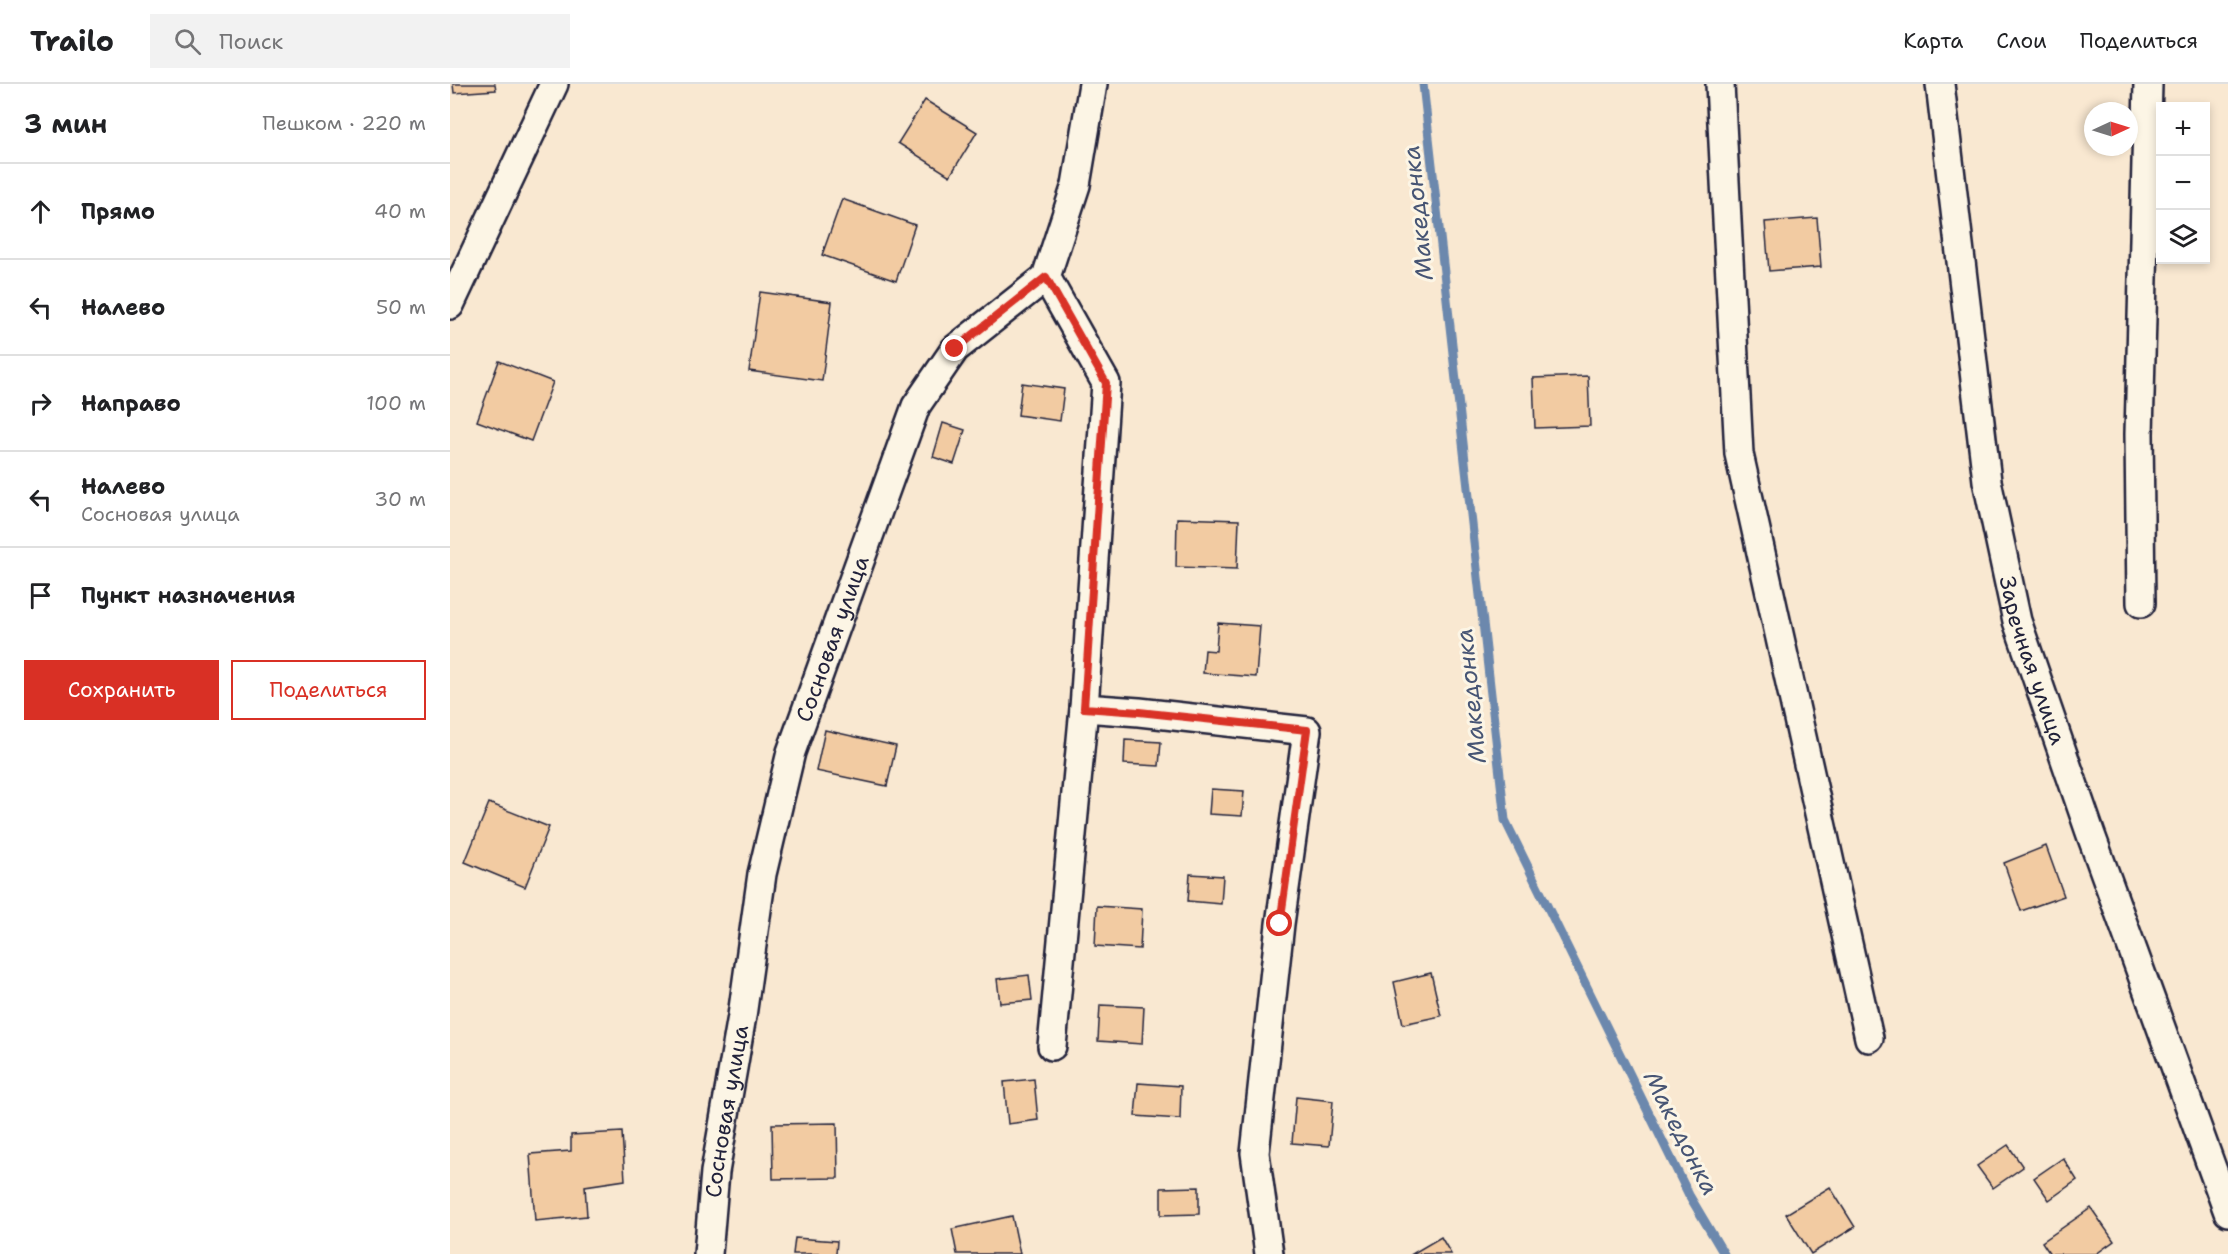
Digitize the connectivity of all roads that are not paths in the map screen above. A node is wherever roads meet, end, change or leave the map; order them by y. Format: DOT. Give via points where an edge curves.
graph roads {
  1 [pos="554,84"];
  2 [pos="1093,84"];
  3 [pos="1720,84"];
  4 [pos="1940,84"];
  5 [pos="2148,84"];
  6 [pos="1046,277"];
  7 [pos="450,305"];
  8 [pos="2141,603"];
  9 [pos="1084,708"];
  10 [pos="1869,1038"];
  11 [pos="1052,1046"];
  12 [pos="2228,1212"];
  13 [pos="708,1254"];
  14 [pos="1269,1254"];
  1 -- 7 [label="street"];
  2 -- 6 [label="street" via="1076,185"];
  3 -- 10 [label="street" via="1739,454"];
  4 -- 12 [label="street, Заречная улица" via="1988,481 2017,621"];
  5 -- 8 [label="street" via="2139,434"];
  6 -- 9 [label="street" via="1106,383"];
  6 -- 13 [label="street, Сосновая улица" via="955,349 916,406 791,752 762,874 715,1172"];
  9 -- 11 [label="street"];
  9 -- 14 [label="street" via="1307,730 1280,924 1255,1153"];
}
